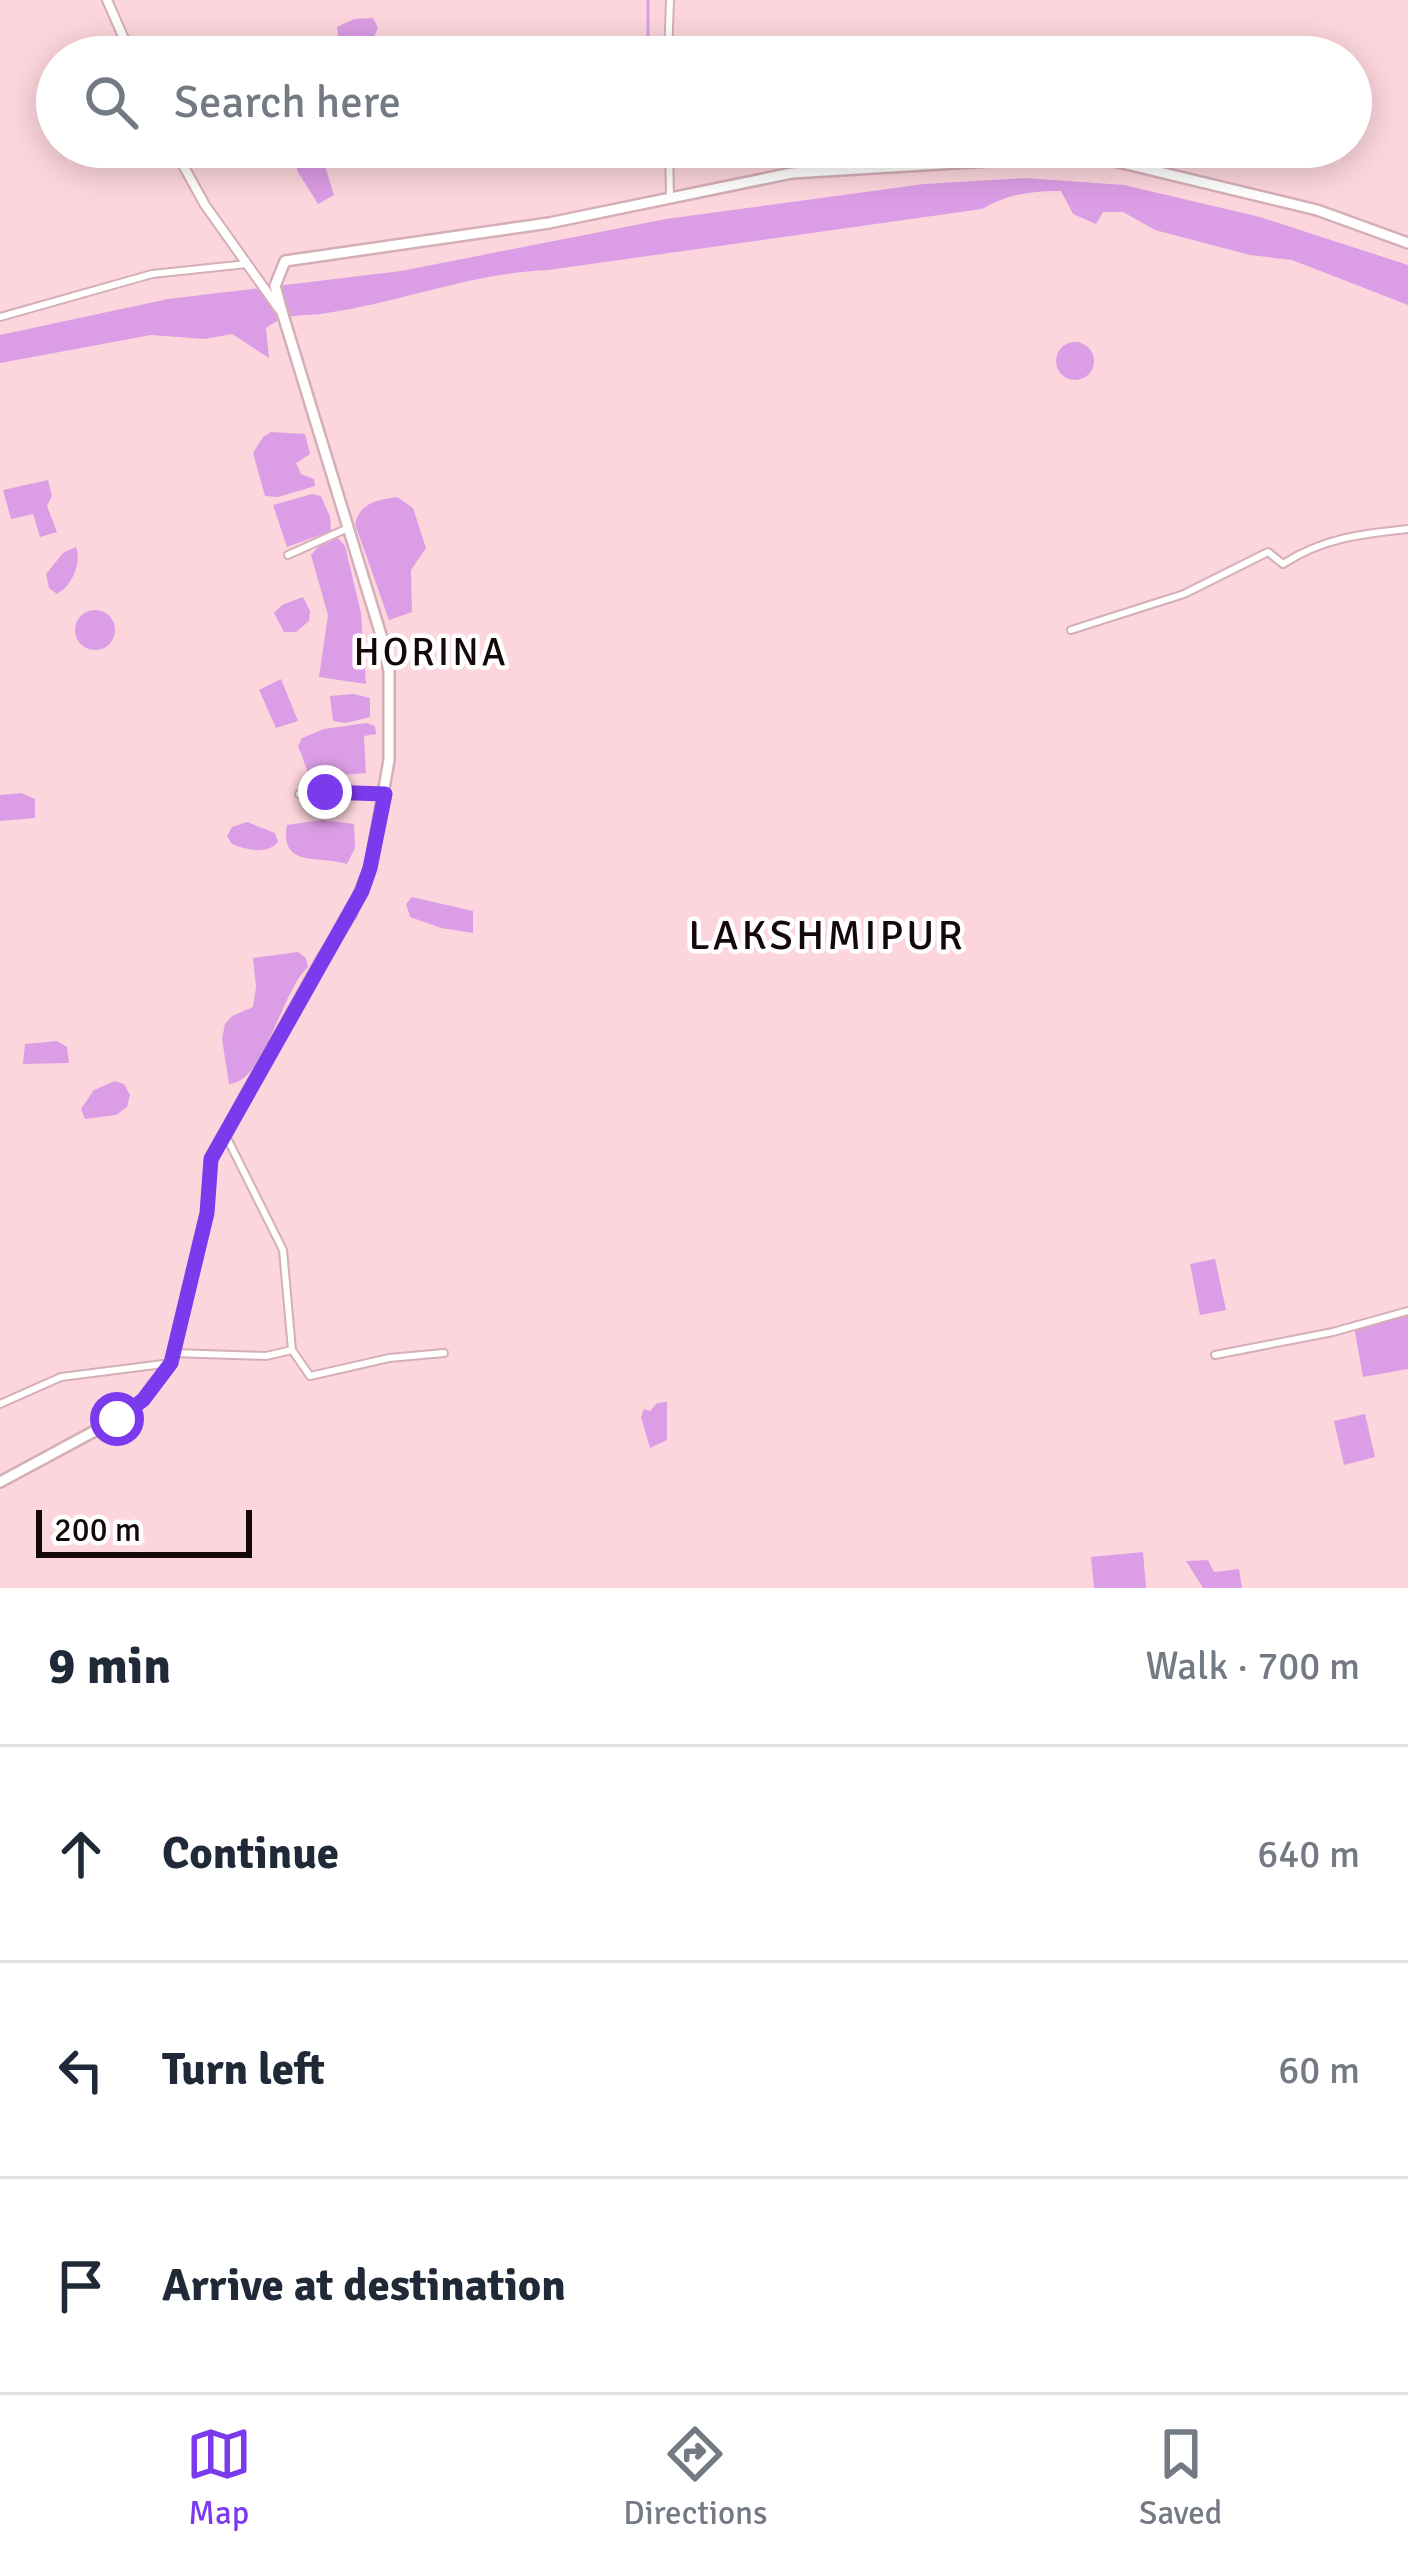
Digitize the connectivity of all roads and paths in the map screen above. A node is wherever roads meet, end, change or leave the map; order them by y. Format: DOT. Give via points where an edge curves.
graph roads {
  1 [pos="107,0"];
  2 [pos="670,0"];
  3 [pos="123,36"];
  4 [pos="669,36"];
  5 [pos="185,168"];
  6 [pos="669,168"];
  7 [pos="863,168"];
  8 [pos="1143,168"];
  9 [pos="670,199"];
  10 [pos="1408,243"];
  11 [pos="248,264"];
  12 [pos="283,315"];
  13 [pos="0,317"];
  14 [pos="348,528"];
  15 [pos="1408,529"];
  16 [pos="288,555"];
  17 [pos="1072,630"];
  18 [pos="298,794"];
  19 [pos="385,794"];
  20 [pos="224,1133"];
  21 [pos="1408,1311"];
  22 [pos="292,1350"];
  23 [pos="444,1353"];
  24 [pos="1215,1355"];
  25 [pos="172,1358"];
  26 [pos="0,1404"];
  27 [pos="0,1482"];
  1 -- 3 [label="street"];
  2 -- 4 [label="street"];
  5 -- 11 [label="street"];
  6 -- 9 [label="street"];
  7 -- 9 [label="main road" via="793,172"];
  8 -- 10 [label="main road" via="1318,210"];
  9 -- 12 [label="main road" via="286,261 275,286"];
  11 -- 12 [label="street"];
  11 -- 13 [label="street" via="152,274"];
  12 -- 14 [label="main road"];
  14 -- 16 [label="street"];
  14 -- 19 [label="main road" via="389,671"];
  15 -- 17 [label="street" via="1348,535 1282,564 1268,552 1184,594"];
  18 -- 19 [label="street"];
  19 -- 20 [label="main road" via="362,891"];
  20 -- 22 [label="street" via="283,1250"];
  20 -- 25 [label="main road" via="211,1159 207,1213"];
  21 -- 24 [label="street"];
  22 -- 23 [label="street" via="310,1376"];
  22 -- 25 [label="street"];
  25 -- 26 [label="street" via="62,1377"];
  25 -- 27 [label="main road" via="143,1400 117,1419"];
}
